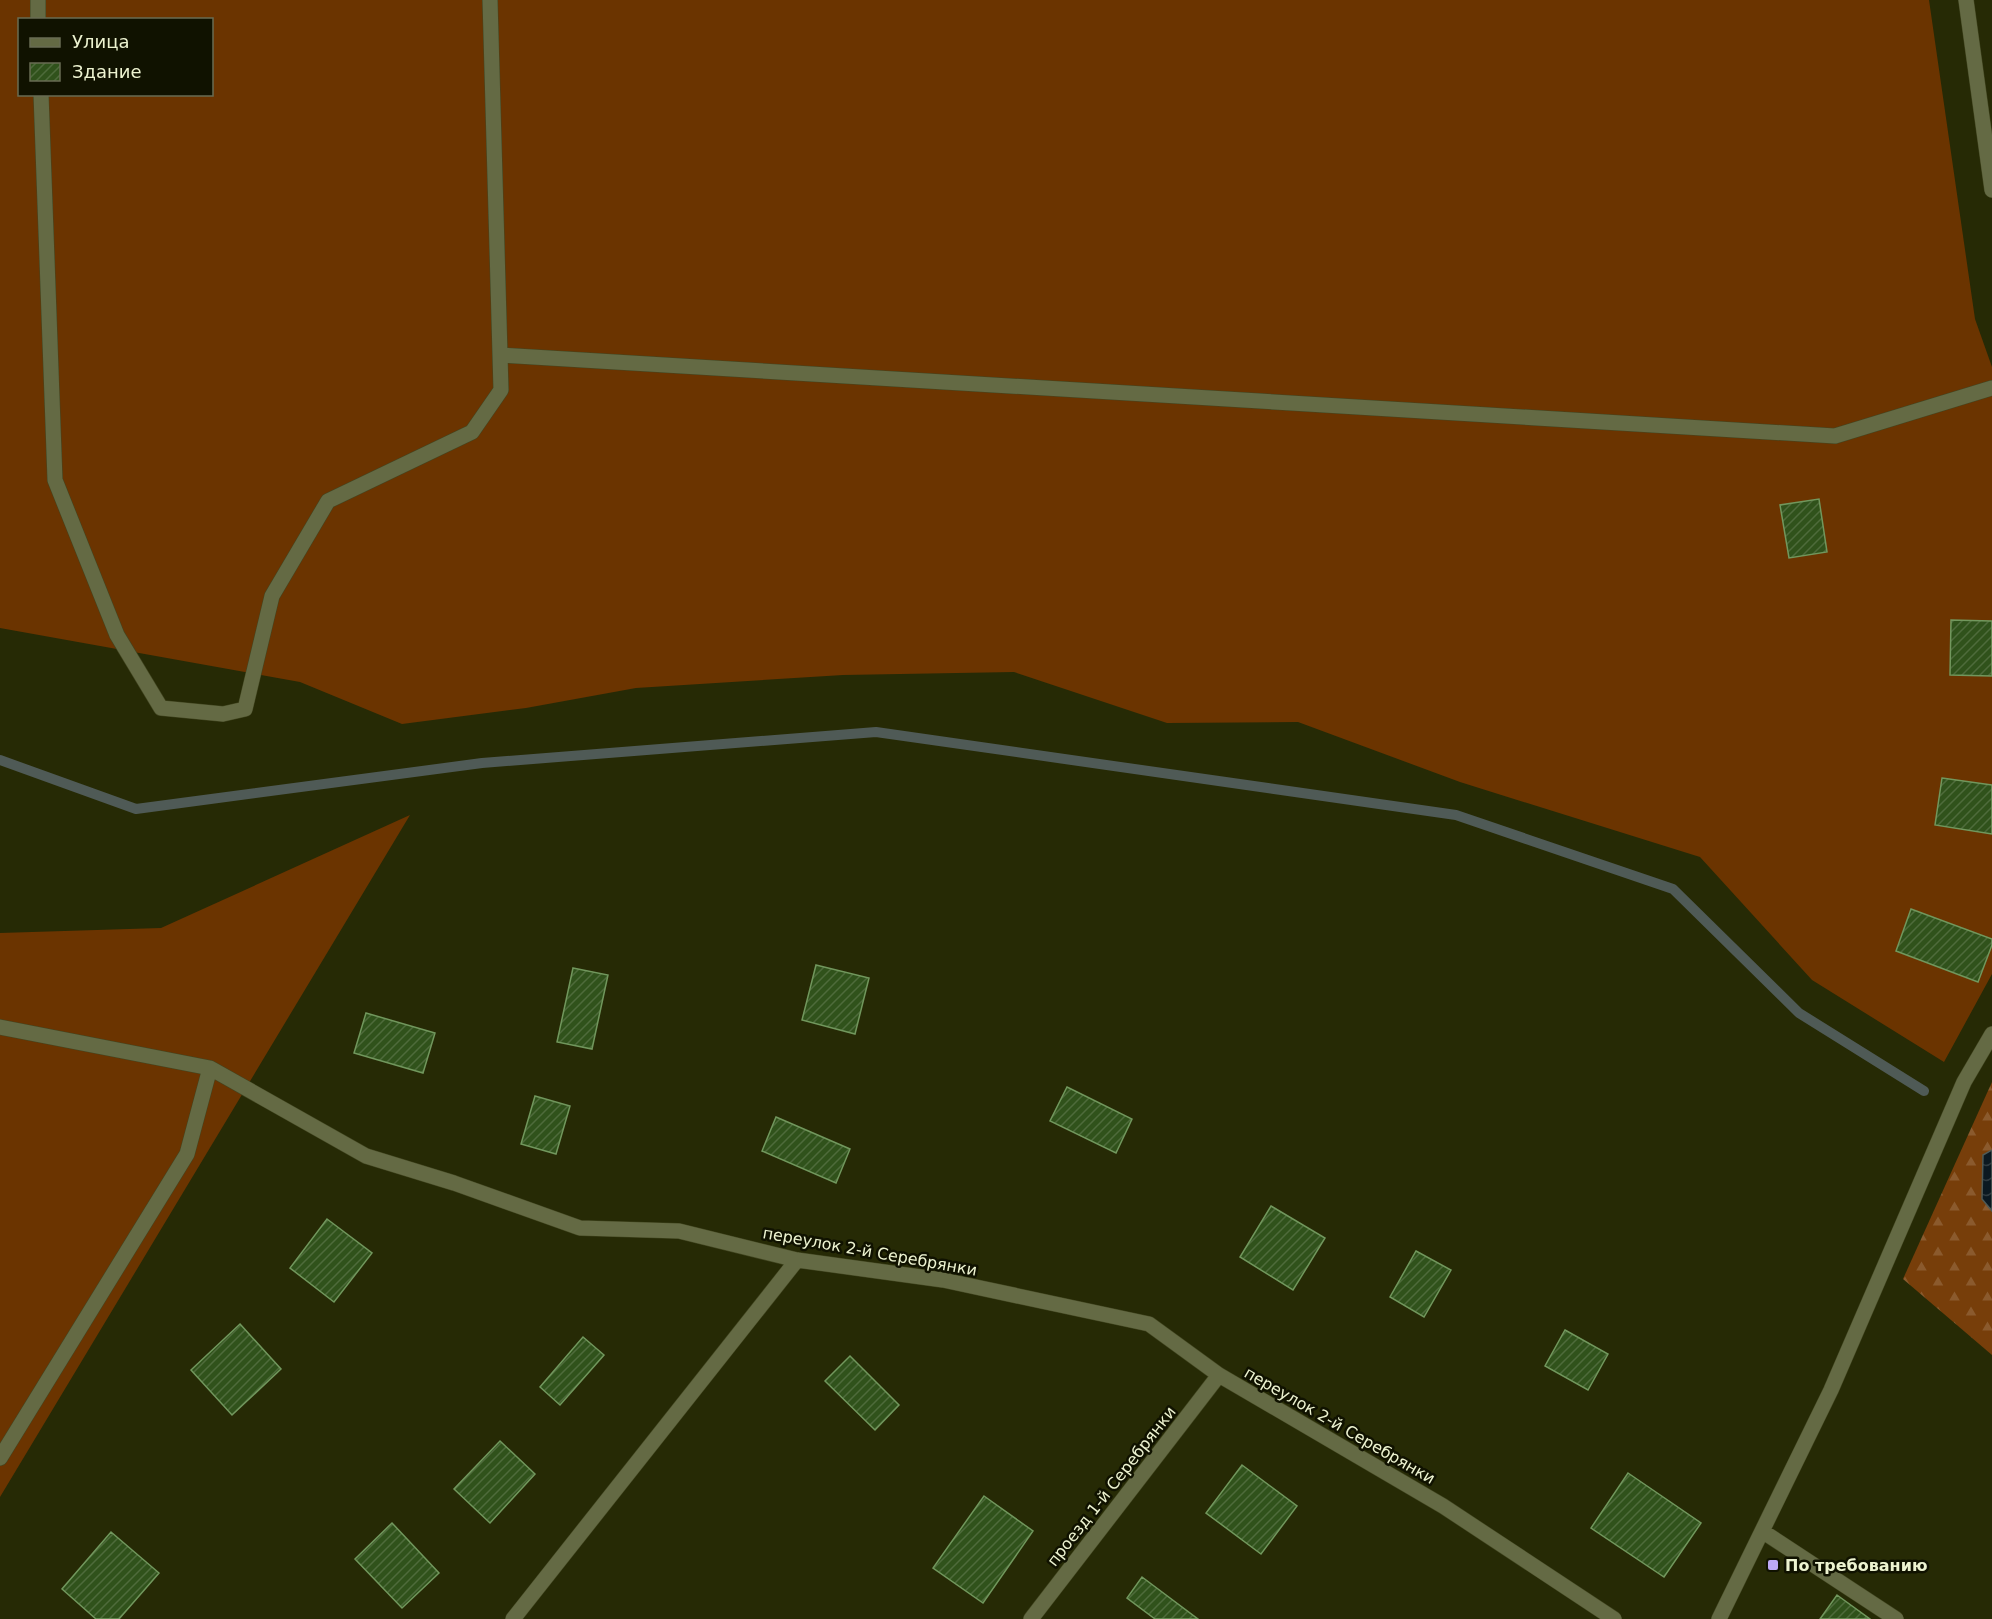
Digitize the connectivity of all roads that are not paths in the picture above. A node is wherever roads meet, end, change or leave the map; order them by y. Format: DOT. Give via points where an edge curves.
graph roads {
  1 [pos="38,0"];
  2 [pos="490,0"];
  3 [pos="1966,0"];
  4 [pos="38,18"];
  5 [pos="41,96"];
  6 [pos="1992,190"];
  7 [pos="500,355"];
  8 [pos="1992,388"];
  9 [pos="0,1027"];
  10 [pos="1992,1034"];
  11 [pos="210,1068"];
  12 [pos="797,1260"];
  13 [pos="1219,1375"];
  14 [pos="0,1458"];
  15 [pos="1762,1531"];
  16 [pos="513,1619"];
  17 [pos="1031,1619"];
  18 [pos="1614,1619"];
  19 [pos="1719,1619"];
  20 [pos="1896,1619"];
  1 -- 4 [label="street"];
  2 -- 7 [label="street"];
  3 -- 6 [label="street"];
  5 -- 7 [label="street" via="55,480 117,635 161,708 224,714 246,709 272,596 328,501 472,432 501,390"];
  7 -- 8 [label="street" via="1836,436"];
  9 -- 11 [label="street, переулок 2-й Серебрянки"];
  10 -- 15 [label="street" via="1964,1082 1831,1390"];
  11 -- 12 [label="street, переулок 2-й Серебрянки" via="366,1156 580,1228 679,1231"];
  11 -- 14 [label="street" via="187,1155"];
  12 -- 13 [label="street, переулок 2-й Серебрянки" via="943,1280 1149,1324"];
  12 -- 16 [label="street"];
  13 -- 17 [label="street, проезд 1-й Серебрянки"];
  13 -- 18 [label="street, переулок 2-й Серебрянки" via="1443,1506"];
  15 -- 19 [label="street"];
  15 -- 20 [label="street"];
}
